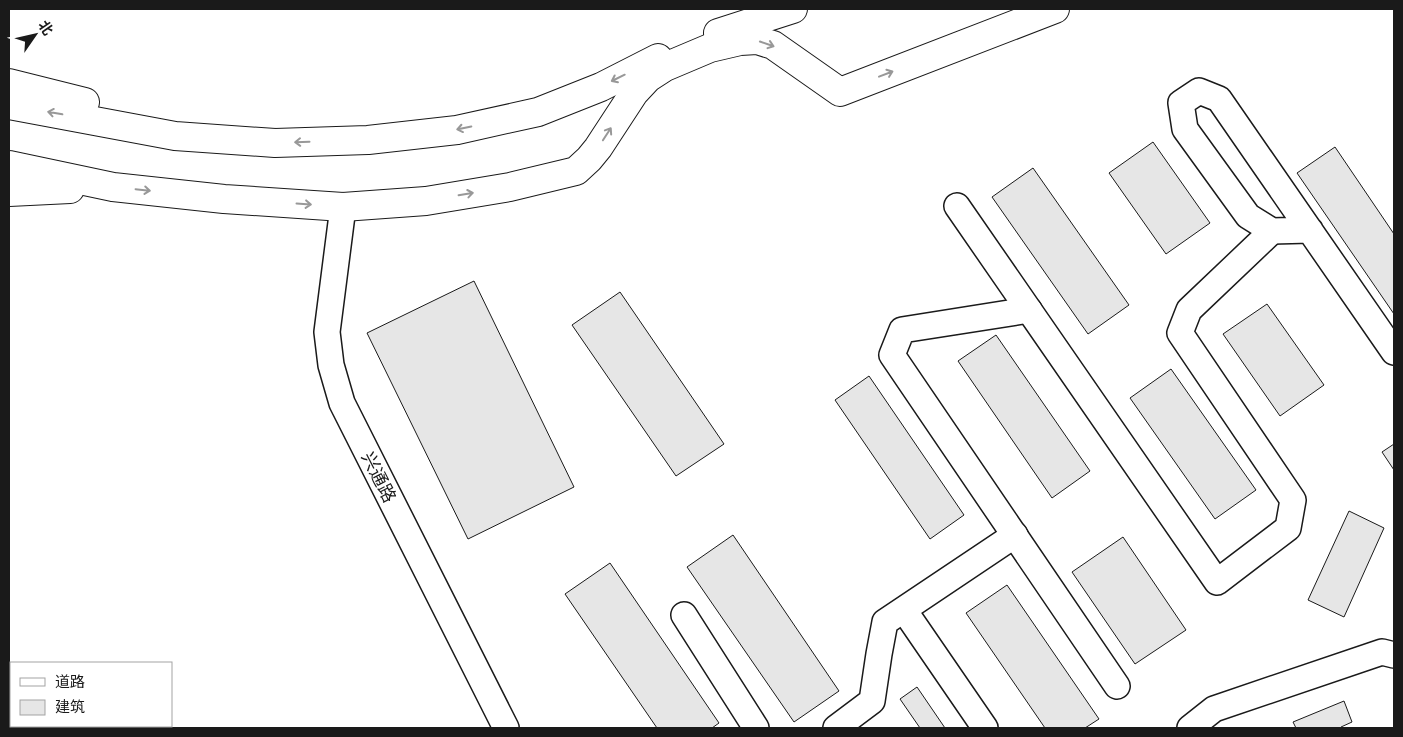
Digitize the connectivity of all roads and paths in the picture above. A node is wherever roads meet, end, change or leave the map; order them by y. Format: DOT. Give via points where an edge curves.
graph roads {
  1 [pos="793,9"];
  2 [pos="1055,9"];
  3 [pos="9,83"];
  4 [pos="9,105"];
  5 [pos="175,136"];
  6 [pos="9,165"];
  7 [pos="113,187"];
  8 [pos="9,192"];
  9 [pos="957,206"];
  10 [pos="344,207"];
  11 [pos="1310,230"];
  12 [pos="1272,231"];
  13 [pos="1029,310"];
  14 [pos="1394,352"];
  15 [pos="1014,535"];
  16 [pos="904,610"];
  17 [pos="684,615"];
  18 [pos="1394,655"];
  19 [pos="1118,686"];
  20 [pos="506,728"];
  21 [pos="756,728"];
  22 [pos="836,728"];
  23 [pos="984,728"];
  24 [pos="1190,728"];
  1 -- 5 [label="main road, one-way" via="705,37 601,87 538,112 457,130 368,140 275,143"];
  10 -- 2 [label="main road, one-way" via="426,200 510,187 576,171 598,148 634,93 648,78 710,48 757,40 773,45 840,92"];
  3 -- 5 [label="main road" via="89,103"];
  5 -- 4 [label="main road, one-way"];
  6 -- 7 [label="main road"];
  7 -- 8 [label="main road"];
  7 -- 10 [label="main road, one-way" via="224,200"];
  9 -- 13 [label="street"];
  10 -- 20 [label="street, 兴通路" via="327,332 331,365 342,403"];
  11 -- 12 [label="street"];
  11 -- 12 [label="street" via="1219,99 1198,91 1181,103 1185,129 1248,216"];
  11 -- 14 [label="street"];
  12 -- 13 [label="street" via="1189,310 1180,333 1294,500 1288,528 1217,582"];
  13 -- 15 [label="street" via="902,330 892,355"];
  15 -- 16 [label="street"];
  15 -- 19 [label="street"];
  16 -- 22 [label="street" via="885,622 872,701"];
  16 -- 23 [label="street"];
  17 -- 21 [label="street"];
  18 -- 24 [label="street" via="1382,652 1214,709"];
}
